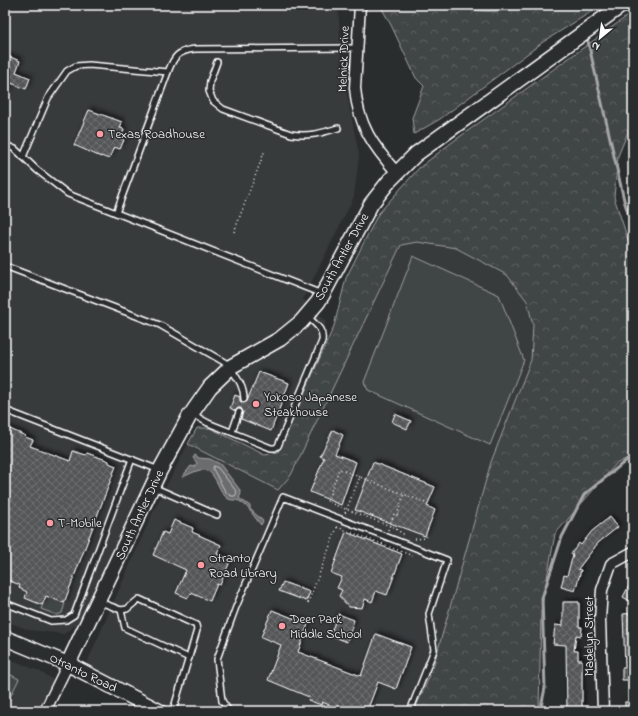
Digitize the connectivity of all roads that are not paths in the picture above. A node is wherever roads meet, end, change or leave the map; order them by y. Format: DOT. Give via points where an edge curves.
graph roads {
  1 [pos="360,5"];
  2 [pos="622,5"];
  3 [pos="357,48"];
  4 [pos="218,62"];
  5 [pos="168,72"];
  6 [pos="338,128"];
  7 [pos="5,145"];
  8 [pos="23,157"];
  9 [pos="397,173"];
  10 [pos="116,213"];
  11 [pos="5,266"];
  12 [pos="323,294"];
  13 [pos="306,316"];
  14 [pos="231,367"];
  15 [pos="244,399"];
  16 [pos="5,410"];
  17 [pos="239,412"];
  18 [pos="192,414"];
  19 [pos="232,432"];
  20 [pos="132,459"];
  21 [pos="160,470"];
  22 [pos="152,487"];
  23 [pos="217,515"];
  24 [pos="633,552"];
  25 [pos="99,601"];
  26 [pos="5,603"];
  27 [pos="121,610"];
  28 [pos="5,638"];
  29 [pos="188,658"];
  30 [pos="68,664"];
  31 [pos="45,711"];
  32 [pos="159,711"];
  33 [pos="173,711"];
  34 [pos="230,711"];
  35 [pos="410,711"];
  36 [pos="604,711"];
  1 -- 3 [label="street, Melnick Drive"];
  2 -- 9 [label="street, South Antler Drive" via="416,154"];
  3 -- 5 [label="lane" via="185,50 172,62"];
  3 -- 9 [label="street, Melnick Drive" via="355,88 360,118 368,136"];
  4 -- 6 [label="lane" via="210,81 209,91 213,101 224,109 296,135 315,135"];
  5 -- 8 [label="lane" via="90,65 76,66 67,71 48,98"];
  5 -- 10 [label="lane"];
  7 -- 8 [label="lane"];
  8 -- 10 [label="lane" via="68,194"];
  9 -- 12 [label="street, South Antler Drive" via="371,204"];
  10 -- 12 [label="lane"];
  11 -- 14 [label="lane" via="160,324"];
  12 -- 13 [label="street, South Antler Drive"];
  13 -- 14 [label="street, South Antler Drive" via="280,339"];
  13 -- 19 [label="lane" via="320,329 322,340 278,446 271,448"];
  14 -- 15 [label="lane" via="242,385"];
  14 -- 18 [label="street, South Antler Drive" via="210,387"];
  16 -- 20 [label="lane"];
  17 -- 19 [label="lane"];
  18 -- 19 [label="lane"];
  18 -- 21 [label="street, South Antler Drive"];
  20 -- 21 [label="lane"];
  20 -- 26 [label="lane" via="74,615 66,620 51,622"];
  21 -- 22 [label="street, South Antler Drive"];
  22 -- 23 [label="lane"];
  22 -- 25 [label="street, South Antler Drive"];
  24 -- 36 [label="street, Madelyn Street" via="611,564 602,590 600,620"];
  25 -- 27 [label="lane"];
  25 -- 30 [label="street, South Antler Drive"];
  27 -- 29 [label="lane" via="125,628"];
  27 -- 29 [label="lane" via="139,599 196,625"];
  28 -- 30 [label="street, Otranto Road"];
  29 -- 33 [label="lane"];
  30 -- 31 [label="street"];
  30 -- 32 [label="street, Otranto Road"];
  34 -- 35 [label="lane" via="222,701 217,659 236,607 283,498 447,560 429,614 434,650"];
}
